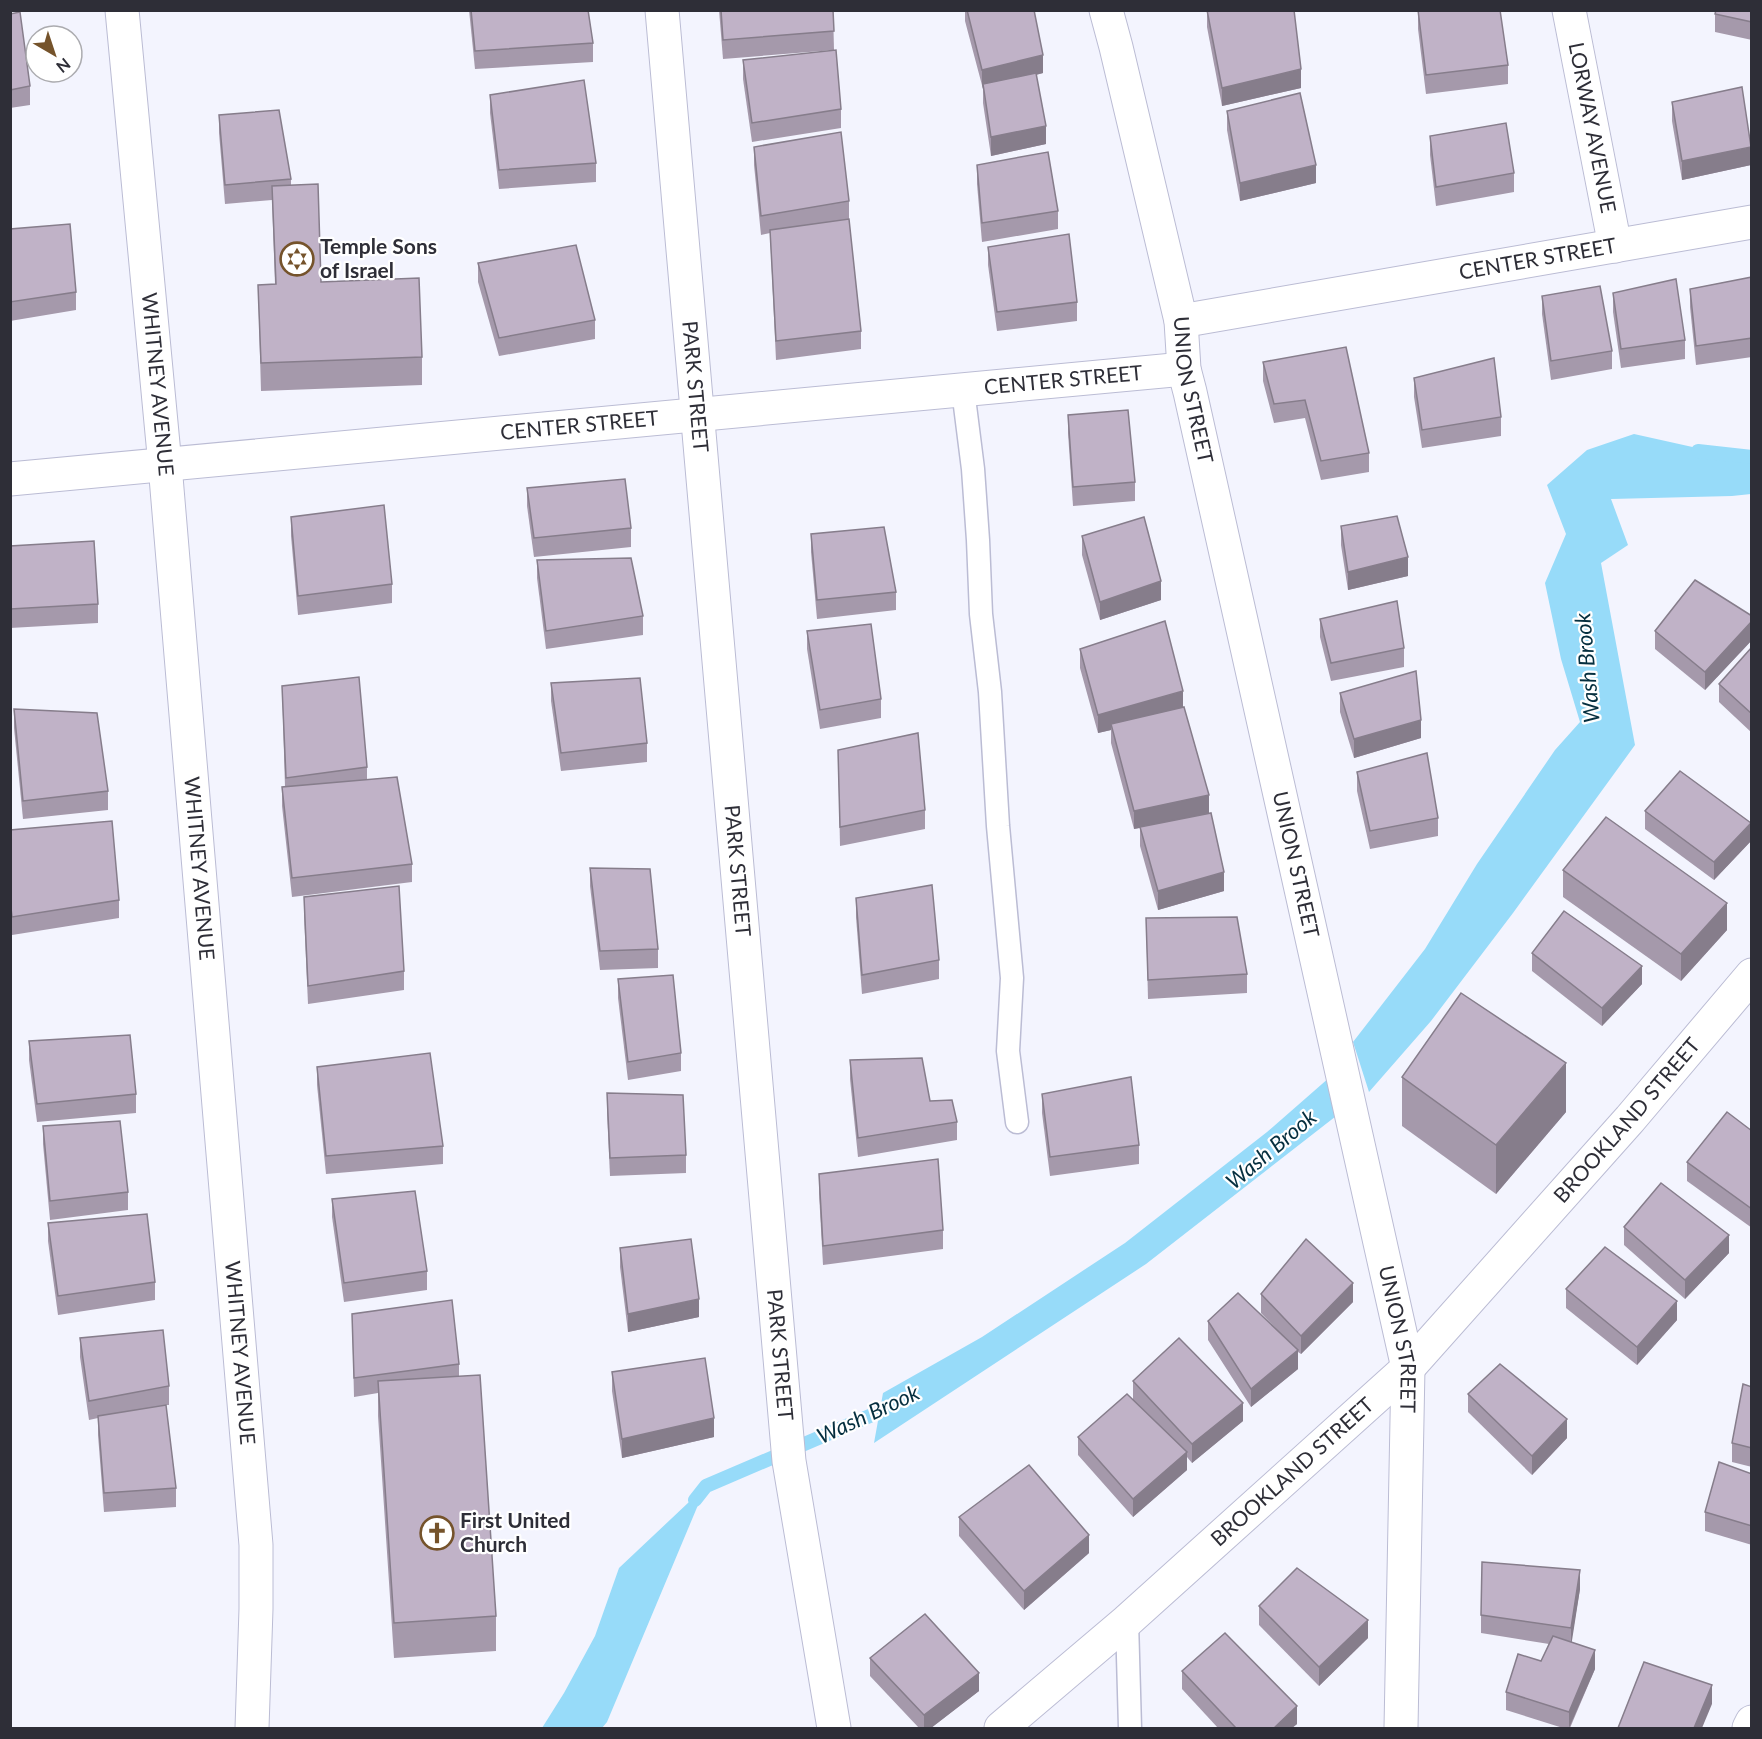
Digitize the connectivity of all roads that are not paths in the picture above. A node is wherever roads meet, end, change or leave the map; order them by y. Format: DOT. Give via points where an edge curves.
graph roads {
  1 [pos="122,10"];
  2 [pos="662,10"];
  3 [pos="1106,10"];
  4 [pos="1569,10"];
  5 [pos="1752,222"];
  6 [pos="1615,246"];
  7 [pos="1180,321"];
  8 [pos="1184,369"];
  9 [pos="963,390"];
  10 [pos="697,415"];
  11 [pos="165,465"];
  12 [pos="10,479"];
  13 [pos="1752,975"];
  14 [pos="1017,1122"];
  15 [pos="1408,1368"];
  16 [pos="1127,1621"];
  17 [pos="1752,1722"];
  18 [pos="252,1728"];
  19 [pos="834,1728"];
  20 [pos="1000,1728"];
  21 [pos="1130,1728"];
  22 [pos="1401,1728"];
  23 [pos="1749,1728"];
  1 -- 11 [label="street, WHITNEY AVENUE"];
  2 -- 10 [label="street, PARK STREET"];
  3 -- 7 [label="street, UNION STREET"];
  4 -- 6 [label="street, LORWAY AVENUE"];
  5 -- 6 [label="street, CENTER STREET"];
  6 -- 7 [label="street, CENTER STREET"];
  7 -- 8 [label="street, UNION STREET"];
  8 -- 9 [label="street, CENTER STREET"];
  8 -- 15 [label="street, UNION STREET"];
  9 -- 10 [label="street, CENTER STREET"];
  9 -- 14 [label="lane" via="974,481 981,614 1012,978 1008,1051"];
  10 -- 11 [label="street, CENTER STREET"];
  10 -- 19 [label="street, PARK STREET" via="789,1461"];
  11 -- 12 [label="street, CENTER STREET"];
  11 -- 18 [label="street, WHITNEY AVENUE" via="255,1545"];
  13 -- 15 [label="street, BROOKLAND STREET" via="1630,1119"];
  15 -- 16 [label="street, BROOKLAND STREET"];
  15 -- 22 [label="street, UNION STREET"];
  16 -- 20 [label="street, BROOKLAND STREET"];
  16 -- 21 [label="lane"];
  17 -- 23 [label="street"];
}
